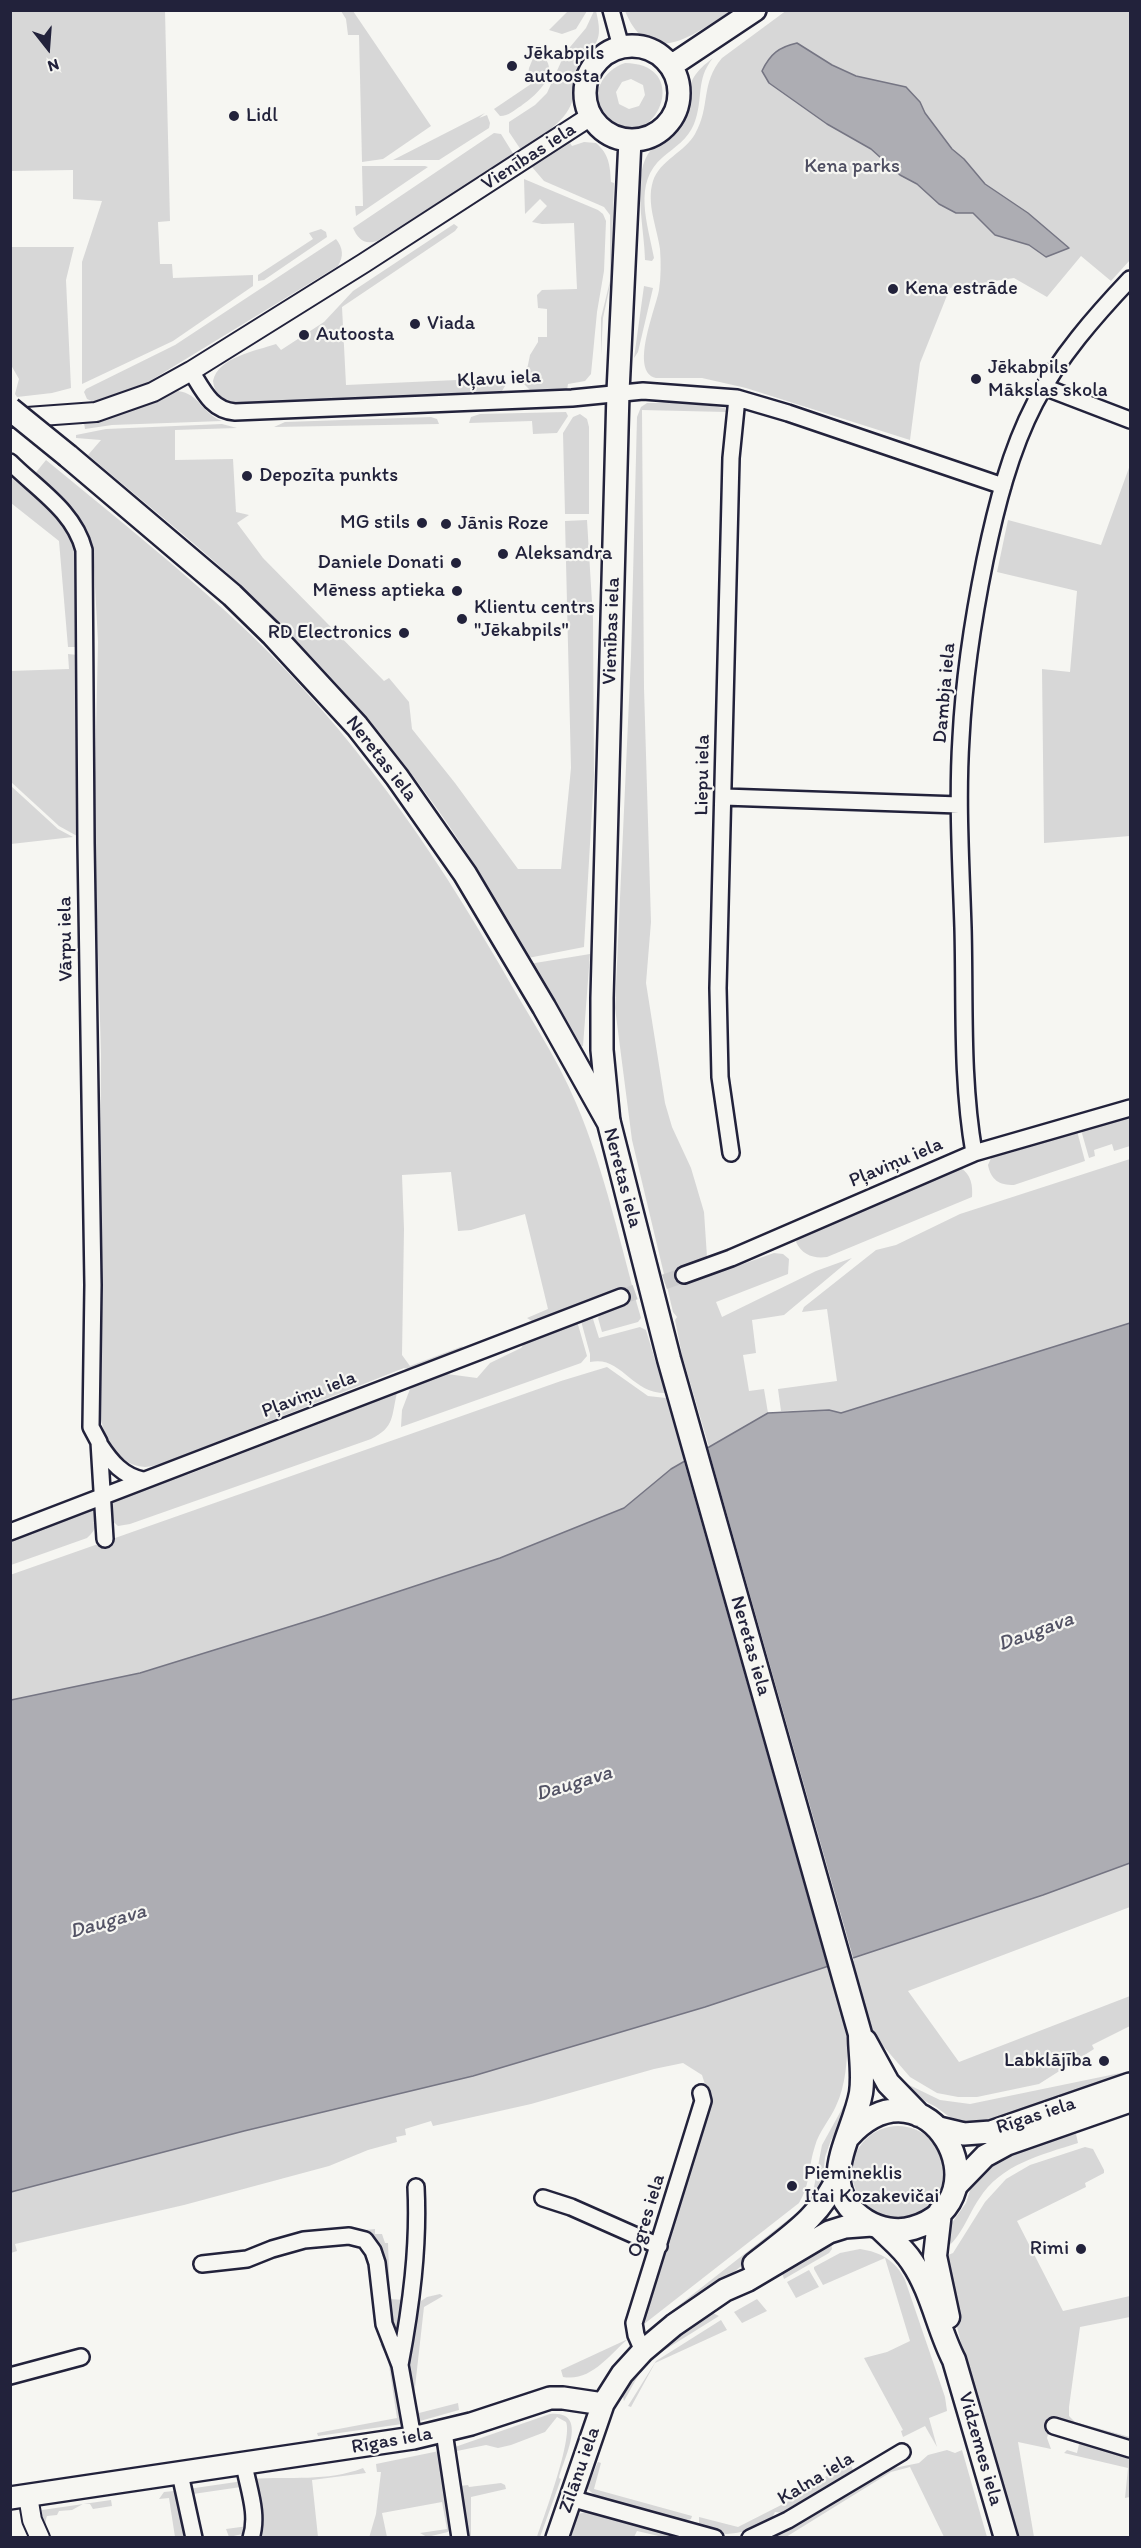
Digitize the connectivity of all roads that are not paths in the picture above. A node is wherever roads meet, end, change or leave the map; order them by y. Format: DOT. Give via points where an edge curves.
graph roads {
  1 [pos="611,10"];
  2 [pos="755,10"];
  3 [pos="621,47"];
  4 [pos="671,66"];
  5 [pos="591,116"];
  6 [pos="630,140"];
  7 [pos="1131,279"];
  8 [pos="191,371"];
  9 [pos="1044,387"];
  10 [pos="618,392"];
  11 [pos="737,398"];
  12 [pos="10,409"];
  13 [pos="10,418"];
  14 [pos="1131,420"];
  15 [pos="10,462"];
  16 [pos="1003,486"];
  17 [pos="724,797"];
  18 [pos="959,805"];
  19 [pos="1131,1108"];
  20 [pos="609,1123"];
  21 [pos="731,1153"];
  22 [pos="974,1153"];
  23 [pos="684,1275"];
  24 [pos="621,1297"];
  25 [pos="99,1442"];
  26 [pos="143,1480"];
  27 [pos="101,1496"];
  28 [pos="10,1532"];
  29 [pos="105,1539"];
  30 [pos="860,2034"];
  31 [pos="1131,2084"];
  32 [pos="701,2093"];
  33 [pos="1131,2101"];
  34 [pos="919,2115"];
  35 [pos="939,2128"];
  36 [pos="849,2136"];
  37 [pos="838,2176"];
  38 [pos="416,2187"];
  39 [pos="955,2187"];
  40 [pos="543,2198"];
  41 [pos="940,2212"];
  42 [pos="876,2226"];
  43 [pos="659,2246"];
  44 [pos="202,2264"];
  45 [pos="725,2290"];
  46 [pos="643,2351"];
  47 [pos="81,2357"];
  48 [pos="954,2360"];
  49 [pos="400,2365"];
  50 [pos="10,2376"];
  51 [pos="603,2403"];
  52 [pos="1054,2426"];
  53 [pos="444,2432"];
  54 [pos="413,2438"];
  55 [pos="1131,2449"];
  56 [pos="902,2452"];
  57 [pos="244,2464"];
  58 [pos="180,2474"];
  59 [pos="19,2497"];
  60 [pos="570,2498"];
  61 [pos="40,2538"];
  62 [pos="194,2538"];
  63 [pos="251,2538"];
  64 [pos="460,2538"];
  65 [pos="557,2538"];
  66 [pos="715,2538"];
  67 [pos="750,2538"];
  68 [pos="1006,2538"];
  1 -- 3 [label="street"];
  2 -- 4 [label="main road"];
  3 -- 4 [label="main road" via="632,45 654,51"];
  3 -- 5 [label="main road, Vienības iela" via="605,54 586,82"];
  4 -- 6 [label="main road" via="678,82 674,116 655,133"];
  5 -- 6 [label="main road, Vienības iela" via="601,128"];
  5 -- 8 [label="street, Vienības iela"];
  6 -- 10 [label="main road, Vienības iela"];
  7 -- 9 [label="street, Dambja iela"];
  8 -- 10 [label="street, Kļavu iela" via="214,405 235,412 561,399"];
  8 -- 13 [label="street" via="153,392 96,412"];
  9 -- 14 [label="street"];
  9 -- 16 [label="street, Dambja iela"];
  10 -- 11 [label="street, Kļavu iela" via="643,390"];
  10 -- 20 [label="main road, Vienības iela" via="602,998"];
  11 -- 16 [label="street, Kļavu iela"];
  11 -- 17 [label="street, Liepu iela" via="731,458"];
  12 -- 20 [label="main road, Neretas iela, bridge" via="232,595 357,726 465,874"];
  15 -- 25 [label="street, Vārpu iela" via="75,526 84,550 92,1427"];
  16 -- 18 [label="street, Dambja iela" via="969,649"];
  17 -- 18 [label="street"];
  17 -- 21 [label="street, Liepu iela" via="718,988 720,1077"];
  18 -- 22 [label="street, Dambja iela" via="964,1066"];
  19 -- 22 [label="street, Pļaviņu iela"];
  20 -- 30 [label="main road, Neretas iela" via="669,1359"];
  22 -- 23 [label="street, Pļaviņu iela"];
  24 -- 26 [label="street, Pļaviņu iela"];
  25 -- 26 [label="street, Vārpu iela" via="111,1461 132,1478"];
  25 -- 27 [label="street, Vārpu iela"];
  26 -- 27 [label="street, Pļaviņu iela"];
  27 -- 28 [label="street, Pļaviņu iela"];
  27 -- 29 [label="street, Vārpu iela"];
  30 -- 34 [label="main road" via="888,2083"];
  30 -- 36 [label="main road" via="861,2090"];
  31 -- 35 [label="main road, Rīgas iela" via="991,2132 964,2134"];
  32 -- 43 [label="street, Ogres iela" via="703,2100"];
  33 -- 39 [label="main road, Rīgas iela" via="1007,2144 985,2156"];
  34 -- 35 [label="main road"];
  34 -- 36 [label="main road" via="904,2111 873,2116"];
  35 -- 39 [label="main road" via="953,2150"];
  36 -- 37 [label="main road" via="842,2148"];
  37 -- 42 [label="main road" via="848,2205"];
  37 -- 45 [label="main road" via="816,2213"];
  38 -- 49 [label="street" via="413,2285"];
  39 -- 41 [label="main road"];
  40 -- 43 [label="street"];
  41 -- 42 [label="main road" via="912,2228"];
  41 -- 48 [label="main road, Vidzemes iela" via="935,2256"];
  42 -- 45 [label="main road" via="829,2232"];
  42 -- 48 [label="main road, Vidzemes iela" via="917,2270"];
  43 -- 46 [label="street, Ogres iela" via="634,2323"];
  44 -- 49 [label="street" via="247,2259 304,2240 349,2236 365,2240 377,2264 384,2324"];
  45 -- 46 [label="main road"];
  46 -- 51 [label="main road"];
  47 -- 50 [label="street"];
  48 -- 68 [label="main road, Vidzemes iela"];
  49 -- 54 [label="street"];
  51 -- 53 [label="main road, Rīgas iela" via="550,2398"];
  51 -- 60 [label="main road, Zīlānu iela"];
  52 -- 55 [label="street"];
  53 -- 54 [label="main road, Rīgas iela"];
  53 -- 64 [label="street"];
  54 -- 57 [label="main road, Rīgas iela"];
  56 -- 67 [label="street, Kalna iela" via="788,2520"];
  57 -- 58 [label="main road, Rīgas iela"];
  57 -- 63 [label="street" via="254,2514"];
  58 -- 59 [label="main road, Rīgas iela"];
  58 -- 62 [label="street"];
  59 -- 61 [label="street"];
  60 -- 65 [label="main road, Zīlānu iela"];
  60 -- 66 [label="street"];
}
